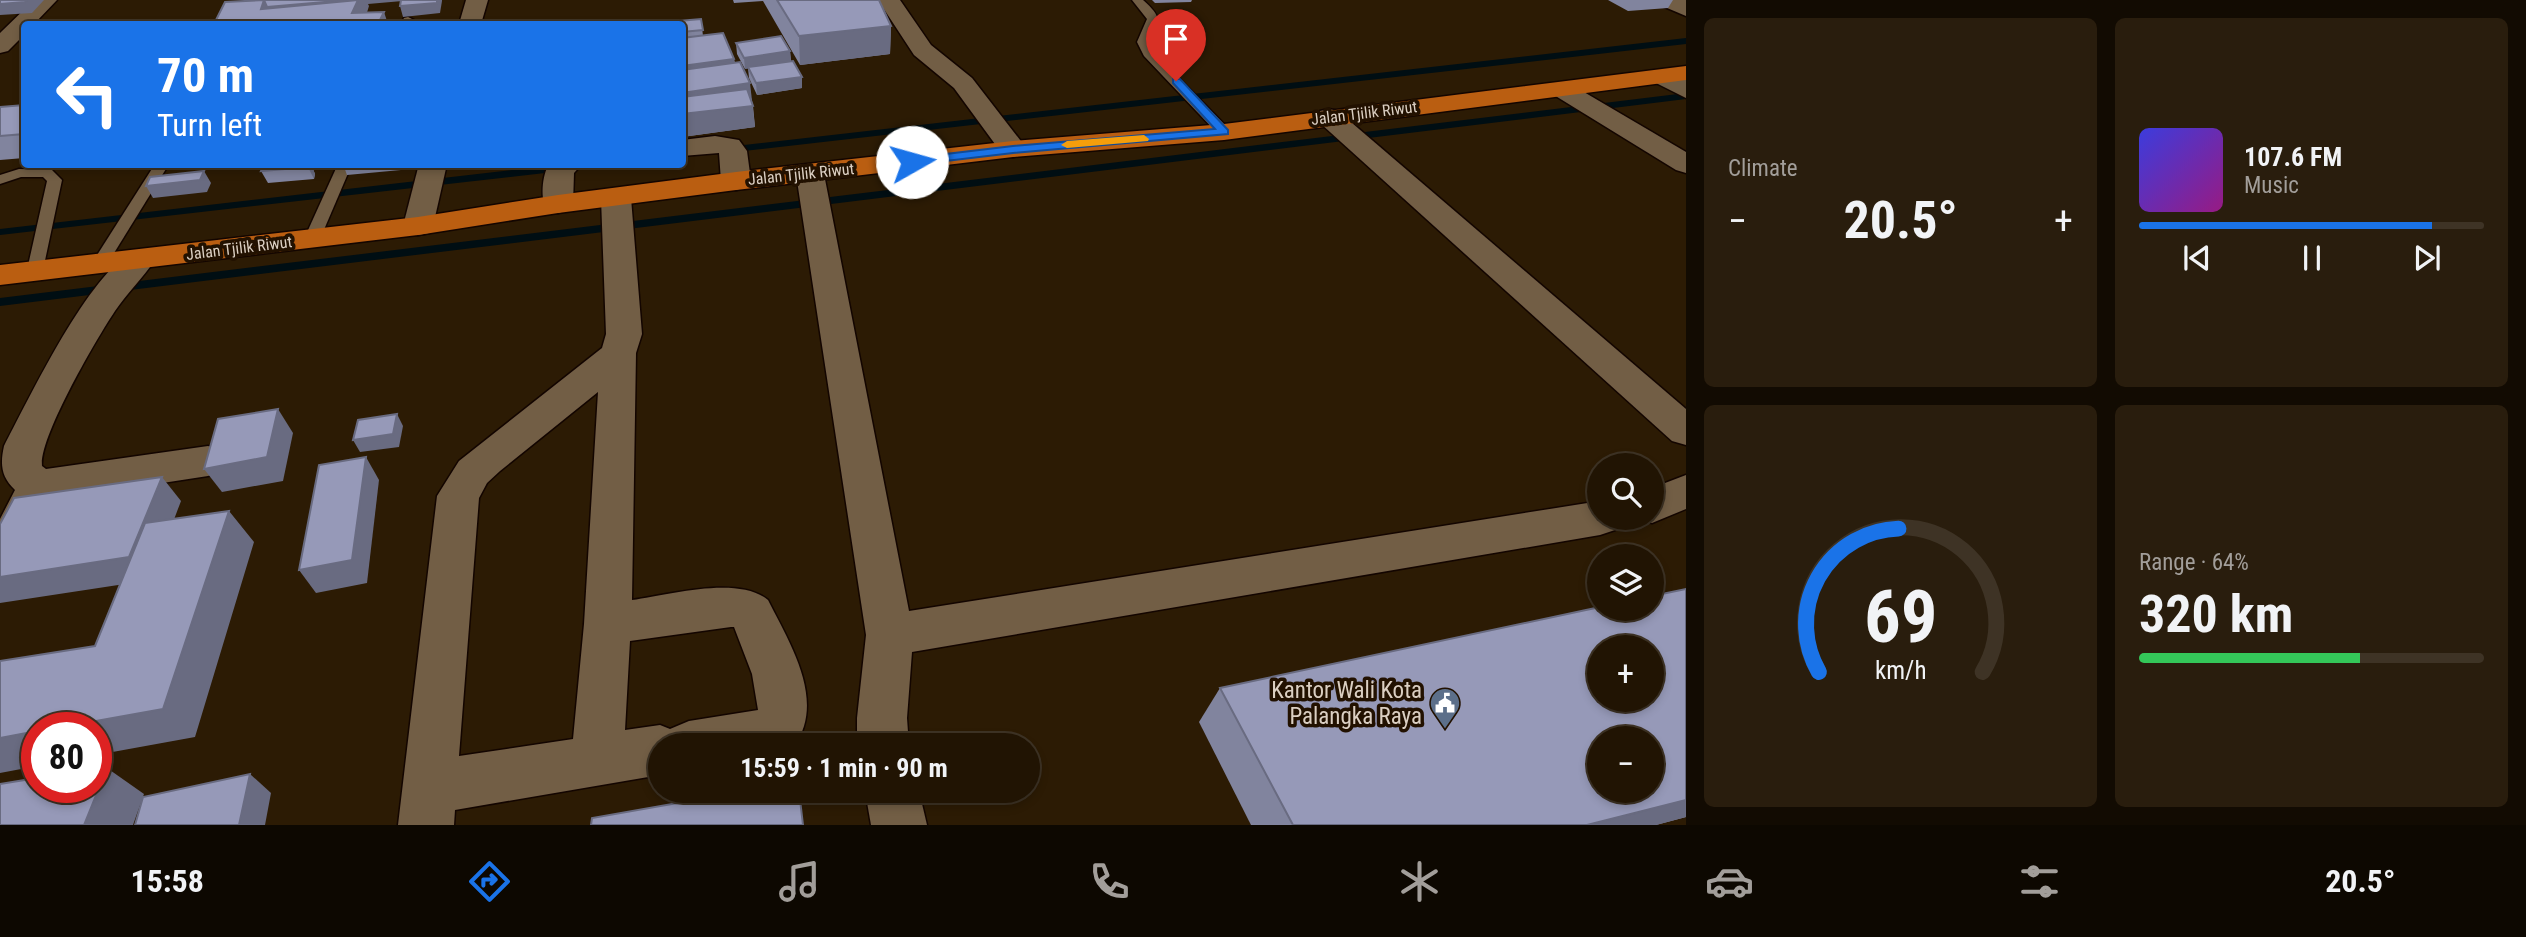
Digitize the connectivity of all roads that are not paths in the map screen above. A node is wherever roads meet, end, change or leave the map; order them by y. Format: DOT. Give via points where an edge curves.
graph roads {
  1 [pos="477,0"];
  2 [pos="889,0"];
  3 [pos="1137,0"];
  4 [pos="1668,0"];
  5 [pos="39,8"];
  6 [pos="1686,9"];
  7 [pos="0,17"];
  8 [pos="26,21"];
  9 [pos="471,21"];
  10 [pos="21,26"];
  11 [pos="0,46"];
  12 [pos="1678,80"];
  13 [pos="1563,90"];
  14 [pos="1329,117"];
  15 [pos="1224,132"];
  16 [pos="686,148"];
  17 [pos="1013,149"];
  18 [pos="1686,164"];
  19 [pos="159,168"];
  20 [pos="343,168"];
  21 [pos="432,168"];
  22 [pos="563,168"];
  23 [pos="810,174"];
  24 [pos="0,180"];
  25 [pos="736,181"];
  26 [pos="616,198"];
  27 [pos="558,204"];
  28 [pos="418,226"];
  29 [pos="312,239"];
  30 [pos="139,260"];
  31 [pos="100,263"];
  32 [pos="35,271"];
  33 [pos="0,275"];
  34 [pos="618,353"];
  35 [pos="18,424"];
  36 [pos="1686,431"];
  37 [pos="208,461"];
  38 [pos="38,486"];
  39 [pos="1686,491"];
  40 [pos="1664,501"];
  41 [pos="1587,520"];
  42 [pos="0,562"];
  43 [pos="608,624"];
  44 [pos="890,635"];
  45 [pos="762,733"];
  46 [pos="883,733"];
  47 [pos="648,752"];
  48 [pos="597,761"];
  49 [pos="894,803"];
  50 [pos="428,806"];
  51 [pos="899,825"];
  1 -- 9 [label="street"];
  2 -- 17 [label="street" via="922,50 963,83"];
  3 -- 15 [label="lane" via="1155,21 1143,42 1148,52"];
  4 -- 6 [label="street"];
  5 -- 7 [label="street"];
  5 -- 8 [label="street"];
  10 -- 11 [label="street"];
  12 -- 13 [label="highway, Jalan Tjilik Riwut"];
  13 -- 14 [label="highway, Jalan Tjilik Riwut"];
  13 -- 18 [label="street"];
  14 -- 15 [label="highway, Jalan Tjilik Riwut"];
  14 -- 36 [label="street"];
  15 -- 17 [label="highway, Jalan Tjilik Riwut"];
  16 -- 25 [label="street" via="729,146"];
  17 -- 23 [label="highway, Jalan Tjilik Riwut"];
  19 -- 31 [label="lane"];
  20 -- 29 [label="lane"];
  21 -- 28 [label="street"];
  22 -- 27 [label="street"];
  23 -- 25 [label="highway, Jalan Tjilik Riwut"];
  23 -- 44 [label="street"];
  24 -- 32 [label="lane" via="19,173 47,173 55,180"];
  25 -- 26 [label="highway, Jalan Tjilik Riwut"];
  26 -- 27 [label="highway, Jalan Tjilik Riwut"];
  26 -- 34 [label="street" via="624,334"];
  27 -- 28 [label="highway, Jalan Tjilik Riwut"];
  28 -- 29 [label="highway, Jalan Tjilik Riwut"];
  29 -- 30 [label="highway, Jalan Tjilik Riwut"];
  30 -- 31 [label="highway, Jalan Tjilik Riwut"];
  30 -- 35 [label="street" via="118,281"];
  31 -- 32 [label="highway, Jalan Tjilik Riwut"];
  32 -- 33 [label="highway, Jalan Tjilik Riwut"];
  34 -- 43 [label="street"];
  34 -- 50 [label="street" via="472,472 458,496"];
  35 -- 38 [label="street" via="24,446 23,473"];
  37 -- 38 [label="street"];
  38 -- 42 [label="street"];
  39 -- 40 [label="street"];
  41 -- 44 [label="street"];
  43 -- 45 [label="street" via="731,607 746,609 752,614 786,708 775,729"];
  43 -- 48 [label="street"];
  44 -- 46 [label="street"];
  47 -- 48 [label="street"];
  48 -- 50 [label="street"];
  49 -- 51 [label="street"];
}
